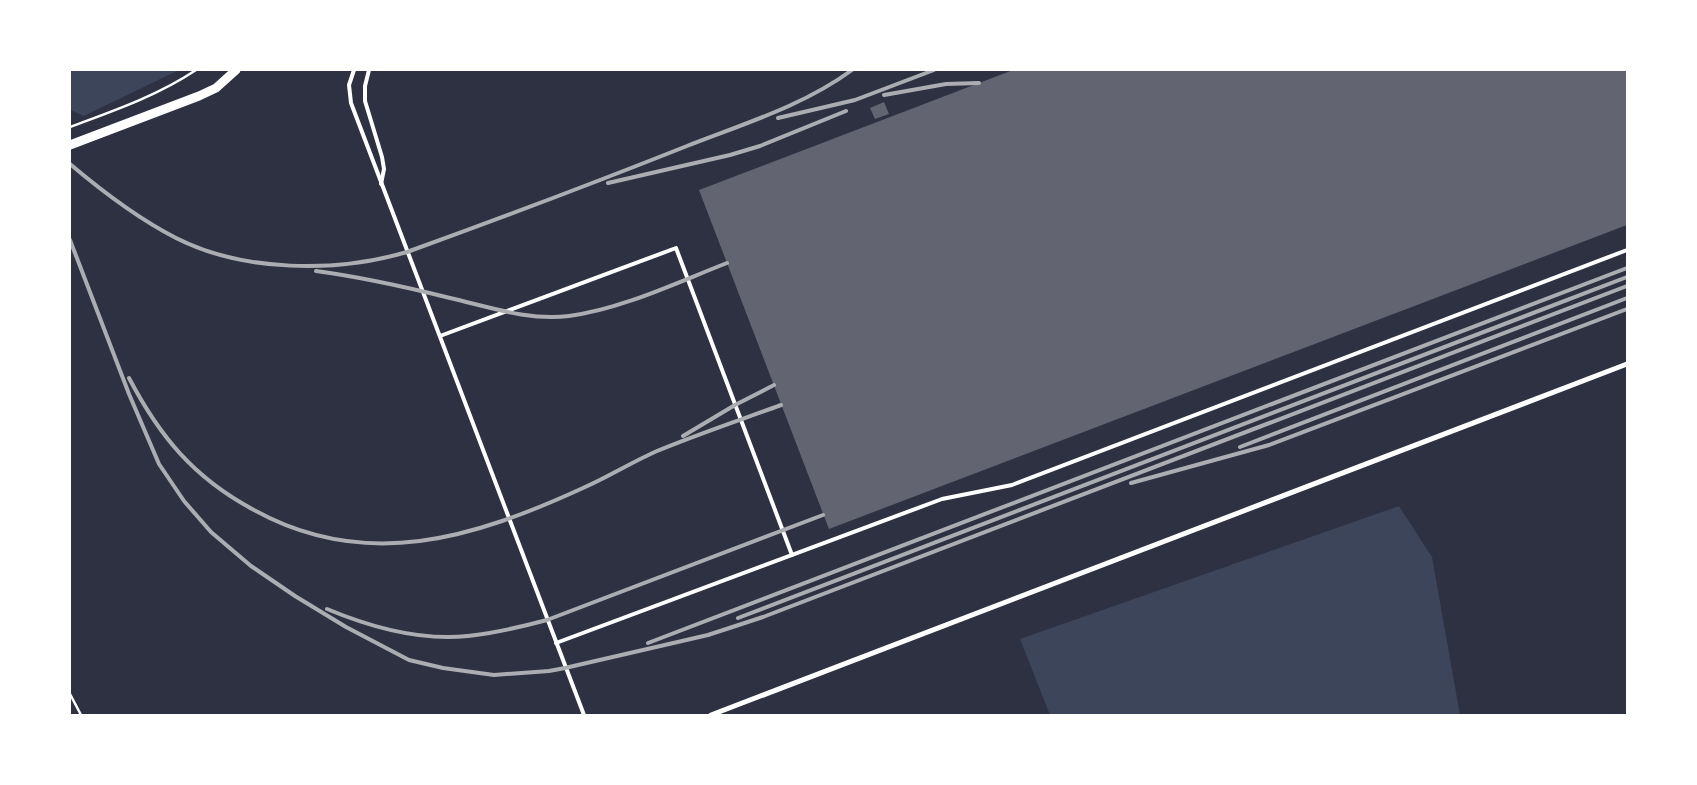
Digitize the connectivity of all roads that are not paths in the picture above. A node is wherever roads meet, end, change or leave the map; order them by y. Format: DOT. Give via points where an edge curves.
graph roads {
  1 [pos="236,70"];
  2 [pos="354,70"];
  3 [pos="369,70"];
  4 [pos="70,145"];
  5 [pos="381,184"];
  6 [pos="1627,250"];
  7 [pos="440,336"];
  8 [pos="1627,364"];
  9 [pos="792,555"];
  10 [pos="556,643"];
  11 [pos="584,715"];
  12 [pos="712,715"];
  1 -- 4 [label="street" via="216,88 199,96"];
  2 -- 5 [label="lane" via="349,85 351,103"];
  3 -- 5 [label="lane" via="364,101 382,157"];
  5 -- 7 [label="lane"];
  6 -- 9 [label="lane" via="1012,485 942,499"];
  7 -- 9 [label="lane" via="676,248"];
  7 -- 10 [label="lane"];
  8 -- 12 [label="street"];
  9 -- 10 [label="lane"];
  10 -- 11 [label="lane"];
}
